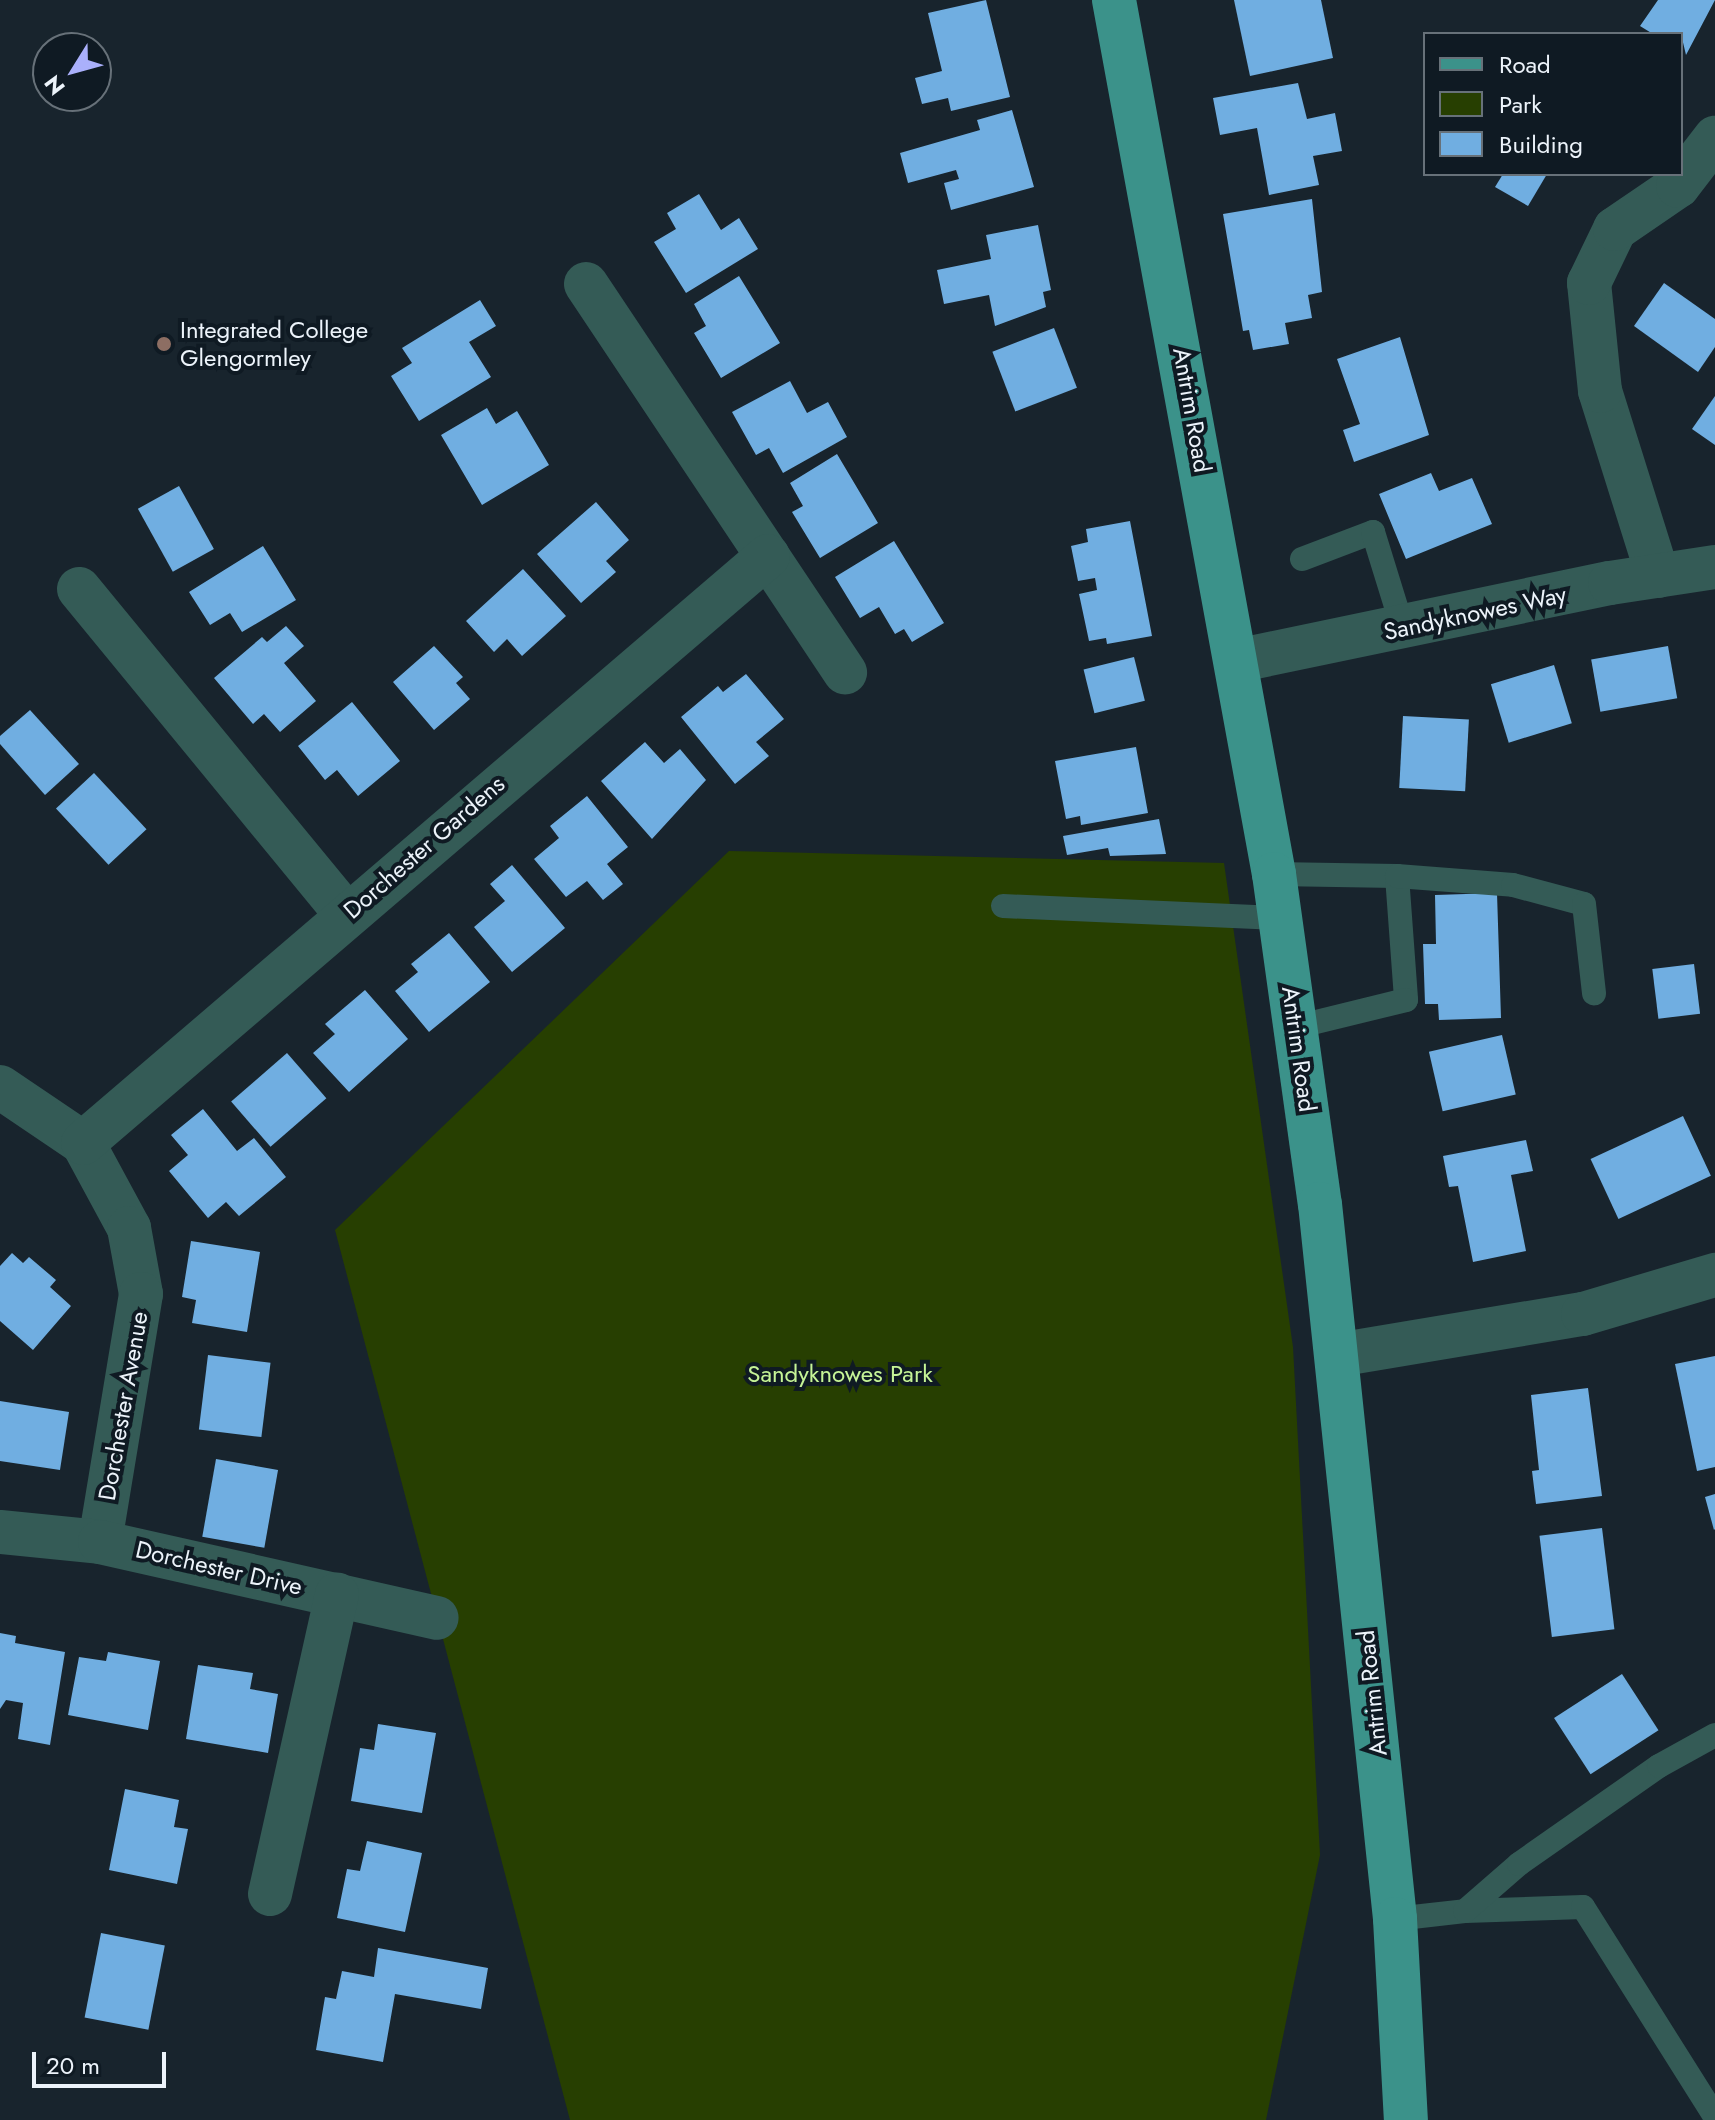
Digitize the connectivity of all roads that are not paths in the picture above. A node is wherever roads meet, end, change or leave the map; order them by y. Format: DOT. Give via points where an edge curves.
graph roads {
  1 [pos="1114,0"];
  2 [pos="1715,138"];
  3 [pos="586,284"];
  4 [pos="768,556"];
  5 [pos="1302,559"];
  6 [pos="1715,567"];
  7 [pos="1658,576"];
  8 [pos="79,589"];
  9 [pos="1403,629"];
  10 [pos="1236,661"];
  11 [pos="845,672"];
  12 [pos="1274,874"];
  13 [pos="1397,876"];
  14 [pos="1003,906"];
  15 [pos="346,914"];
  16 [pos="1281,918"];
  17 [pos="1594,993"];
  18 [pos="1296,1027"];
  19 [pos="0,1087"];
  20 [pos="83,1143"];
  21 [pos="1715,1275"];
  22 [pos="1337,1355"];
  23 [pos="0,1532"];
  24 [pos="100,1542"];
  25 [pos="337,1594"];
  26 [pos="437,1618"];
  27 [pos="1715,1735"];
  28 [pos="270,1894"];
  29 [pos="1465,1911"];
  30 [pos="1395,1919"];
  31 [pos="1408,2117"];
  32 [pos="1715,2117"];
  1 -- 10 [label="main road, Antrim Road"];
  2 -- 7 [label="street" via="1678,186 1615,229 1589,283 1600,391"];
  3 -- 4 [label="street"];
  4 -- 11 [label="street"];
  4 -- 15 [label="street, Dorchester Gardens"];
  5 -- 9 [label="lane" via="1373,532"];
  6 -- 7 [label="street, Sandyknowes Way"];
  7 -- 9 [label="street, Sandyknowes Way"];
  8 -- 15 [label="street"];
  9 -- 10 [label="street, Sandyknowes Way"];
  10 -- 12 [label="main road, Antrim Road"];
  12 -- 13 [label="lane"];
  12 -- 16 [label="main road, Antrim Road"];
  13 -- 17 [label="lane" via="1513,885 1584,904"];
  13 -- 18 [label="lane" via="1406,1000"];
  14 -- 16 [label="lane"];
  15 -- 20 [label="street, Dorchester Gardens"];
  16 -- 18 [label="main road, Antrim Road"];
  18 -- 22 [label="main road, Antrim Road"];
  19 -- 20 [label="street, Dorchester Avenue"];
  20 -- 24 [label="street, Dorchester Avenue" via="129,1228 141,1294"];
  21 -- 22 [label="street" via="1583,1314"];
  22 -- 30 [label="main road, Antrim Road"];
  23 -- 24 [label="street, Dorchester Drive"];
  24 -- 25 [label="street, Dorchester Drive"];
  25 -- 26 [label="street, Dorchester Drive"];
  25 -- 28 [label="street"];
  27 -- 29 [label="lane" via="1659,1766 1532,1855"];
  29 -- 30 [label="lane"];
  29 -- 32 [label="lane" via="1583,1907"];
  30 -- 31 [label="main road, Antrim Road"];
}
